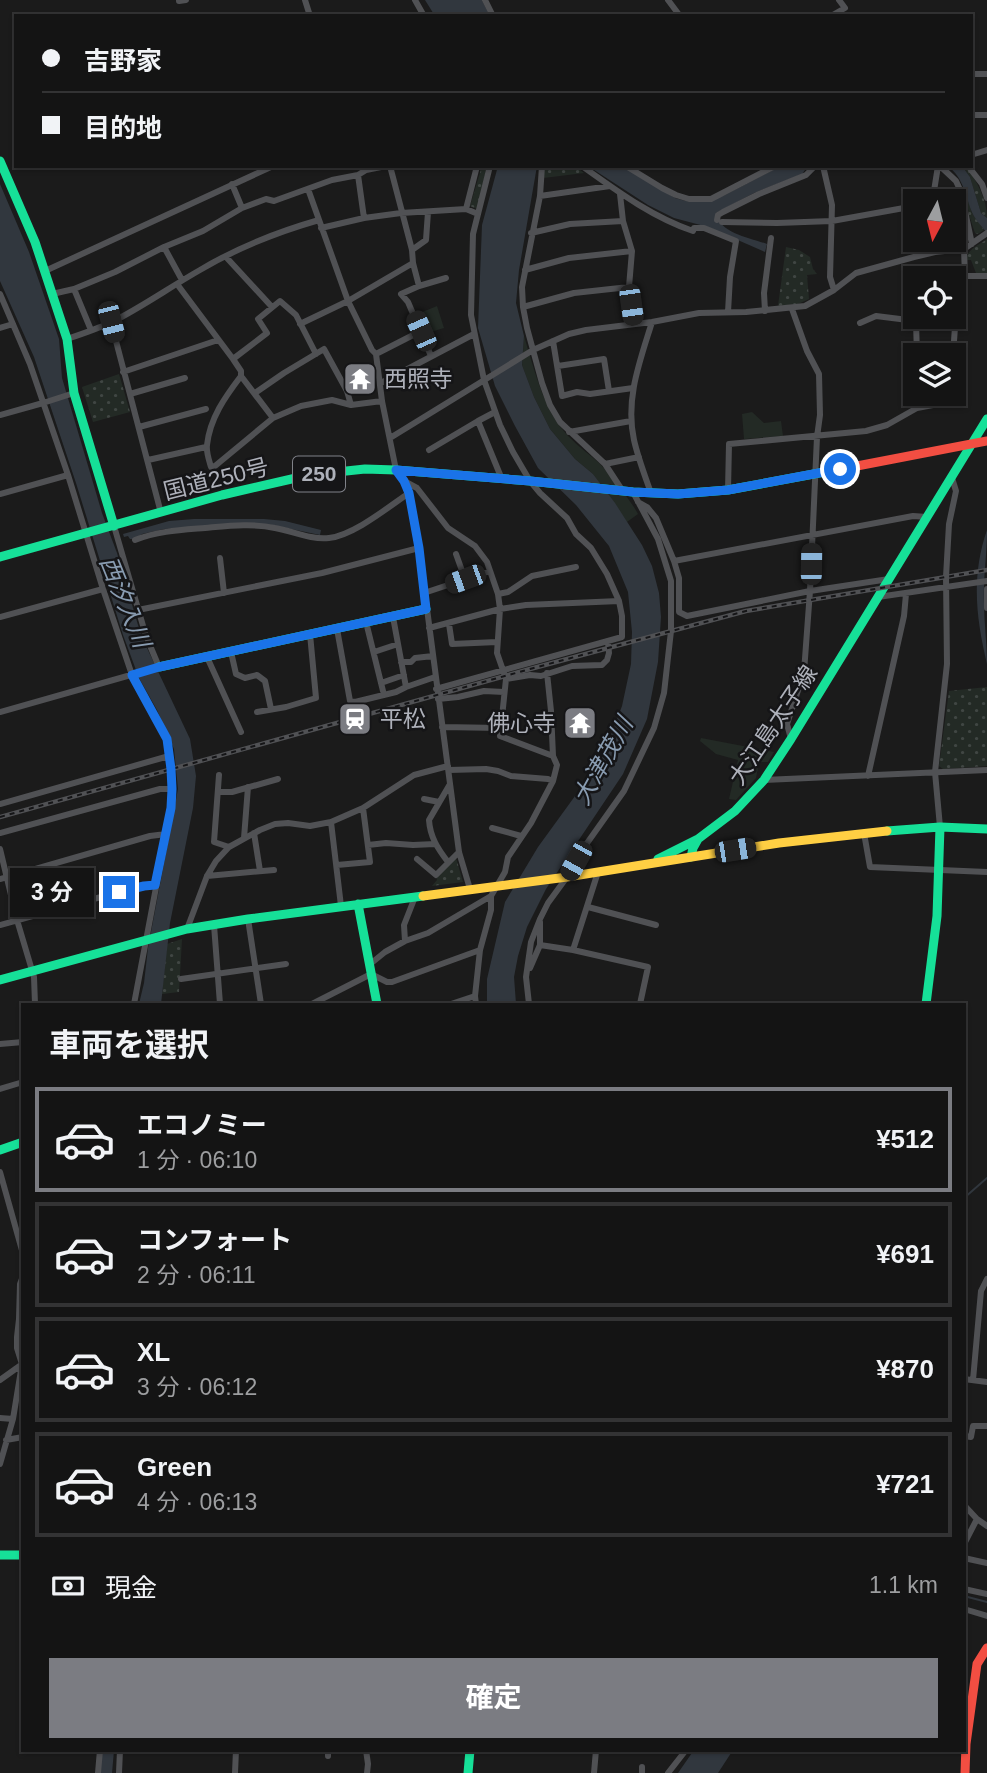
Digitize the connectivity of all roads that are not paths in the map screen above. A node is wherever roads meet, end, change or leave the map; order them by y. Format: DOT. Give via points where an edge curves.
graph roads {
  1 [pos="179,0"];
  2 [pos="186,0"];
  3 [pos="839,0"];
  4 [pos="834,14"];
  5 [pos="0,162"];
  6 [pos="268,168"];
  7 [pos="365,168"];
  8 [pos="389,168"];
  9 [pos="476,168"];
  10 [pos="490,168"];
  11 [pos="542,168"];
  12 [pos="585,168"];
  13 [pos="629,168"];
  14 [pos="771,168"];
  15 [pos="813,168"];
  16 [pos="823,168"];
  17 [pos="939,168"];
  18 [pos="941,168"];
  19 [pos="970,168"];
  20 [pos="358,175"];
  21 [pos="232,184"];
  22 [pos="610,186"];
  23 [pos="308,189"];
  24 [pos="934,189"];
  25 [pos="620,194"];
  26 [pos="540,196"];
  27 [pos="987,198"];
  28 [pos="242,208"];
  29 [pos="903,208"];
  30 [pos="466,209"];
  31 [pos="428,212"];
  32 [pos="401,213"];
  33 [pos="478,214"];
  34 [pos="364,218"];
  35 [pos="319,220"];
  36 [pos="623,220"];
  37 [pos="832,221"];
  38 [pos="321,228"];
  39 [pos="531,233"];
  40 [pos="985,234"];
  41 [pos="771,238"];
  42 [pos="972,244"];
  43 [pos="164,247"];
  44 [pos="966,248"];
  45 [pos="412,250"];
  46 [pos="632,251"];
  47 [pos="935,252"];
  48 [pos="226,257"];
  49 [pos="413,263"];
  50 [pos="525,270"];
  51 [pos="45,271"];
  52 [pos="966,276"];
  53 [pos="987,276"];
  54 [pos="446,278"];
  55 [pos="180,282"];
  56 [pos="419,286"];
  57 [pos="629,287"];
  58 [pos="74,289"];
  59 [pos="834,290"];
  60 [pos="0,294"];
  61 [pos="52,294"];
  62 [pos="348,301"];
  63 [pos="272,307"];
  64 [pos="523,307"];
  65 [pos="792,309"];
  66 [pos="765,311"];
  67 [pos="729,312"];
  68 [pos="903,320"];
  69 [pos="111,322"];
  70 [pos="652,322"];
  71 [pos="634,323"];
  72 [pos="860,323"];
  73 [pos="13,324"];
  74 [pos="300,324"];
  75 [pos="0,328"];
  76 [pos="91,330"];
  77 [pos="421,331"];
  78 [pos="474,334"];
  79 [pos="66,339"];
  80 [pos="218,340"];
  81 [pos="553,341"];
  82 [pos="533,350"];
  83 [pos="316,354"];
  84 [pos="376,355"];
  85 [pos="431,356"];
  86 [pos="233,359"];
  87 [pos="558,366"];
  88 [pos="123,372"];
  89 [pos="241,376"];
  90 [pos="185,378"];
  91 [pos="484,380"];
  92 [pos="381,383"];
  93 [pos="633,388"];
  94 [pos="609,391"];
  95 [pos="74,393"];
  96 [pos="255,393"];
  97 [pos="130,394"];
  98 [pos="382,401"];
  99 [pos="43,403"];
  100 [pos="351,405"];
  101 [pos="928,406"];
  102 [pos="917,408"];
  103 [pos="205,409"];
  104 [pos="495,412"];
  105 [pos="0,415"];
  106 [pos="272,418"];
  107 [pos="987,419"];
  108 [pos="478,421"];
  109 [pos="631,421"];
  110 [pos="139,426"];
  111 [pos="569,432"];
  112 [pos="817,437"];
  113 [pos="390,438"];
  114 [pos="987,441"];
  115 [pos="972,444"];
  116 [pos="206,447"];
  117 [pos="429,450"];
  118 [pos="639,457"];
  119 [pos="148,460"];
  120 [pos="605,464"];
  121 [pos="396,470"];
  122 [pos="816,474"];
  123 [pos="68,475"];
  124 [pos="952,478"];
  125 [pos="502,479"];
  126 [pos="404,481"];
  127 [pos="530,481"];
  128 [pos="622,490"];
  129 [pos="728,490"];
  130 [pos="633,492"];
  131 [pos="409,493"];
  132 [pos="651,493"];
  133 [pos="0,494"];
  134 [pos="638,502"];
  135 [pos="161,513"];
  136 [pos="927,517"];
  137 [pos="114,526"];
  138 [pos="86,534"];
  139 [pos="812,536"];
  140 [pos="135,540"];
  141 [pos="419,548"];
  142 [pos="456,554"];
  143 [pos="0,557"];
  144 [pos="219,558"];
  145 [pos="674,561"];
  146 [pos="576,567"];
  147 [pos="490,571"];
  148 [pos="465,579"];
  149 [pos="889,579"];
  150 [pos="987,581"];
  151 [pos="103,589"];
  152 [pos="946,589"];
  153 [pos="987,589"];
  154 [pos="810,591"];
  155 [pos="224,593"];
  156 [pos="424,593"];
  157 [pos="498,594"];
  158 [pos="906,594"];
  159 [pos="877,597"];
  160 [pos="619,601"];
  161 [pos="987,608"];
  162 [pos="426,609"];
  163 [pos="500,609"];
  164 [pos="138,610"];
  165 [pos="0,617"];
  166 [pos="393,617"];
  167 [pos="366,622"];
  168 [pos="449,624"];
  169 [pos="429,628"];
  170 [pos="337,629"];
  171 [pos="310,635"];
  172 [pos="497,642"];
  173 [pos="608,642"];
  174 [pos="398,644"];
  175 [pos="231,652"];
  176 [pos="374,652"];
  177 [pos="433,656"];
  178 [pos="207,657"];
  179 [pos="401,662"];
  180 [pos="159,667"];
  181 [pos="503,671"];
  182 [pos="547,673"];
  183 [pos="132,675"];
  184 [pos="404,675"];
  185 [pos="435,677"];
  186 [pos="506,679"];
  187 [pos="381,682"];
  188 [pos="406,687"];
  189 [pos="436,689"];
  190 [pos="383,691"];
  191 [pos="504,692"];
  192 [pos="438,699"];
  193 [pos="271,709"];
  194 [pos="0,712"];
  195 [pos="257,712"];
  196 [pos="442,727"];
  197 [pos="500,728"];
  198 [pos="241,732"];
  199 [pos="791,739"];
  200 [pos="169,756"];
  201 [pos="553,756"];
  202 [pos="449,768"];
  203 [pos="987,770"];
  204 [pos="935,772"];
  205 [pos="219,775"];
  206 [pos="868,776"];
  207 [pos="278,779"];
  208 [pos="764,780"];
  209 [pos="553,781"];
  210 [pos="450,784"];
  211 [pos="248,788"];
  212 [pos="172,789"];
  213 [pos="218,792"];
  214 [pos="424,799"];
  215 [pos="439,802"];
  216 [pos="0,804"];
  217 [pos="363,808"];
  218 [pos="331,821"];
  219 [pos="940,827"];
  220 [pos="492,828"];
  221 [pos="987,829"];
  222 [pos="0,833"];
  223 [pos="254,833"];
  224 [pos="864,833"];
  225 [pos="166,834"];
  226 [pos="521,836"];
  227 [pos="244,838"];
  228 [pos="698,839"];
  229 [pos="435,844"];
  230 [pos="368,845"];
  231 [pos="229,847"];
  232 [pos="0,849"];
  233 [pos="459,852"];
  234 [pos="691,858"];
  235 [pos="417,859"];
  236 [pos="448,862"];
  237 [pos="337,865"];
  238 [pos="639,865"];
  239 [pos="274,870"];
  240 [pos="260,871"];
  241 [pos="940,871"];
  242 [pos="598,872"];
  243 [pos="987,872"];
  244 [pos="8,876"];
  245 [pos="207,876"];
  246 [pos="564,877"];
  247 [pos="0,879"];
  248 [pos="155,885"];
  249 [pos="501,886"];
  250 [pos="470,889"];
  251 [pos="491,896"];
  252 [pos="415,897"];
  253 [pos="358,904"];
  254 [pos="341,906"];
  255 [pos="588,907"];
  256 [pos="248,919"];
  257 [pos="540,919"];
  258 [pos="17,920"];
  259 [pos="0,925"];
  260 [pos="214,925"];
  261 [pos="656,925"];
  262 [pos="187,929"];
  263 [pos="145,940"];
  264 [pos="405,941"];
  265 [pos="540,945"];
  266 [pos="480,950"];
  267 [pos="573,950"];
  268 [pos="286,964"];
  269 [pos="255,969"];
  270 [pos="370,969"];
  271 [pos="31,971"];
  272 [pos="218,974"];
  273 [pos="526,977"];
  274 [pos="181,979"];
  275 [pos="0,980"];
  276 [pos="475,996"];
  277 [pos="35,1003"];
  278 [pos="134,1003"];
  279 [pos="220,1003"];
  280 [pos="261,1003"];
  281 [pos="314,1003"];
  282 [pos="375,1003"];
  283 [pos="454,1003"];
  284 [pos="476,1003"];
  285 [pos="529,1003"];
  286 [pos="640,1003"];
  287 [pos="926,1003"];
  288 [pos="21,1042"];
  289 [pos="0,1044"];
  290 [pos="21,1083"];
  291 [pos="0,1089"];
  292 [pos="21,1143"];
  293 [pos="0,1150"];
  294 [pos="0,1172"];
  295 [pos="21,1247"];
  296 [pos="987,1279"];
  297 [pos="21,1281"];
  298 [pos="21,1361"];
  299 [pos="21,1365"];
  300 [pos="21,1370"];
  301 [pos="966,1379"];
  302 [pos="0,1380"];
  303 [pos="973,1380"];
  304 [pos="987,1382"];
  305 [pos="0,1418"];
  306 [pos="13,1419"];
  307 [pos="987,1426"];
  308 [pos="966,1436"];
  309 [pos="21,1437"];
  310 [pos="6,1440"];
  311 [pos="0,1462"];
  312 [pos="966,1507"];
  313 [pos="978,1519"];
  314 [pos="987,1525"];
  315 [pos="966,1540"];
  316 [pos="0,1555"];
  317 [pos="21,1555"];
  318 [pos="966,1558"];
  319 [pos="987,1563"];
  320 [pos="966,1589"];
  321 [pos="987,1594"];
  322 [pos="966,1610"];
  323 [pos="987,1616"];
  324 [pos="987,1648"];
  325 [pos="966,1744"];
  326 [pos="100,1752"];
  327 [pos="120,1752"];
  328 [pos="236,1752"];
  329 [pos="366,1752"];
  330 [pos="470,1752"];
  331 [pos="596,1752"];
  332 [pos="684,1752"];
  333 [pos="966,1752"];
  334 [pos="98,1773"];
  335 [pos="119,1773"];
  336 [pos="234,1773"];
  337 [pos="367,1773"];
  338 [pos="468,1773"];
  339 [pos="594,1773"];
  340 [pos="668,1773"];
  341 [pos="965,1773"];
  1 -- 2 [label="street"];
  3 -- 4 [label="street" via="845,8"];
  5 -- 51 [label="main road"];
  6 -- 21 [label="street"];
  7 -- 20 [label="street"];
  8 -- 32 [label="street"];
  9 -- 30 [label="street"];
  10 -- 33 [label="street"];
  11 -- 26 [label="street"];
  12 -- 22 [label="street"];
  13 -- 14 [label="street" via="669,192 711,199"];
  15 -- 37 [label="street" via="723,212 719,221"];
  16 -- 37 [label="street"];
  17 -- 24 [label="street"];
  18 -- 42 [label="street" via="961,192"];
  19 -- 27 [label="street"];
  20 -- 23 [label="street"];
  20 -- 34 [label="street"];
  21 -- 28 [label="street"];
  21 -- 51 [label="street"];
  22 -- 25 [label="street"];
  22 -- 26 [label="street"];
  23 -- 28 [label="street"];
  23 -- 35 [label="street"];
  25 -- 36 [label="street"];
  25 -- 67 [label="street" via="676,225 693,231 704,228 736,241"];
  26 -- 39 [label="street"];
  28 -- 43 [label="street"];
  29 -- 37 [label="street"];
  30 -- 31 [label="street"];
  30 -- 33 [label="street"];
  31 -- 32 [label="street"];
  31 -- 45 [label="street" via="426,240"];
  32 -- 34 [label="street"];
  32 -- 45 [label="street"];
  33 -- 78 [label="street" via="473,234"];
  34 -- 38 [label="street"];
  35 -- 38 [label="street"];
  35 -- 48 [label="street" via="279,232"];
  36 -- 39 [label="street"];
  36 -- 46 [label="street"];
  37 -- 59 [label="street" via="830,277"];
  38 -- 62 [label="street"];
  39 -- 50 [label="street"];
  40 -- 42 [label="street"];
  41 -- 66 [label="street"];
  42 -- 44 [label="street"];
  43 -- 55 [label="street"];
  43 -- 58 [label="street"];
  45 -- 49 [label="street"];
  46 -- 50 [label="street" via="569,258"];
  46 -- 57 [label="street"];
  47 -- 59 [label="street" via="856,273"];
  48 -- 55 [label="street"];
  48 -- 63 [label="street"];
  49 -- 56 [label="street"];
  49 -- 62 [label="street"];
  50 -- 64 [label="street"];
  51 -- 61 [label="main road"];
  52 -- 53 [label="street"];
  54 -- 56 [label="street"];
  55 -- 69 [label="street"];
  55 -- 80 [label="street"];
  56 -- 77 [label="street" via="401,294"];
  57 -- 64 [label="street" via="574,293"];
  57 -- 71 [label="street"];
  58 -- 61 [label="street"];
  58 -- 76 [label="street"];
  59 -- 65 [label="street"];
  60 -- 73 [label="street"];
  61 -- 79 [label="main road"];
  62 -- 74 [label="street"];
  62 -- 84 [label="street"];
  63 -- 74 [label="street" via="280,301"];
  63 -- 86 [label="street" via="258,319 267,333"];
  64 -- 82 [label="street"];
  65 -- 66 [label="street"];
  65 -- 112 [label="street" via="819,374"];
  66 -- 67 [label="street"];
  67 -- 70 [label="street"];
  68 -- 72 [label="street" via="876,316"];
  69 -- 76 [label="street"];
  69 -- 88 [label="street"];
  70 -- 71 [label="street"];
  70 -- 93 [label="street"];
  71 -- 81 [label="street" via="586,330"];
  73 -- 75 [label="street"];
  73 -- 99 [label="street"];
  74 -- 83 [label="street"];
  76 -- 79 [label="street"];
  77 -- 84 [label="street"];
  77 -- 85 [label="street"];
  78 -- 85 [label="street"];
  78 -- 91 [label="street"];
  79 -- 95 [label="main road"];
  80 -- 86 [label="street"];
  80 -- 88 [label="street"];
  81 -- 82 [label="street"];
  81 -- 87 [label="street"];
  82 -- 91 [label="street"];
  82 -- 111 [label="street" via="550,405"];
  83 -- 96 [label="street"];
  83 -- 100 [label="street" via="324,349"];
  84 -- 92 [label="street"];
  85 -- 92 [label="street"];
  86 -- 89 [label="street"];
  87 -- 94 [label="street" via="562,396"];
  87 -- 94 [label="street" via="604,359"];
  88 -- 97 [label="street"];
  89 -- 96 [label="street"];
  89 -- 116 [label="street" via="223,400"];
  90 -- 97 [label="street"];
  91 -- 104 [label="street"];
  91 -- 113 [label="street"];
  92 -- 98 [label="street"];
  93 -- 94 [label="street"];
  93 -- 109 [label="street"];
  95 -- 99 [label="street"];
  95 -- 137 [label="main road"];
  96 -- 106 [label="street"];
  97 -- 110 [label="street"];
  98 -- 100 [label="street"];
  98 -- 113 [label="street"];
  99 -- 105 [label="street"];
  99 -- 123 [label="street"];
  100 -- 106 [label="street" via="332,400"];
  101 -- 102 [label="street"];
  102 -- 112 [label="street" via="887,425"];
  103 -- 110 [label="street"];
  104 -- 108 [label="street"];
  104 -- 127 [label="street"];
  106 -- 116 [label="street" via="215,466 211,467"];
  107 -- 115 [label="main road, 大江島太子線"];
  108 -- 117 [label="street"];
  108 -- 125 [label="street"];
  109 -- 111 [label="street"];
  109 -- 118 [label="street"];
  110 -- 119 [label="street"];
  111 -- 120 [label="street"];
  112 -- 122 [label="street"];
  112 -- 129 [label="street" via="729,444"];
  113 -- 121 [label="street"];
  114 -- 115 [label="main road, 国道250号 / 250"];
  115 -- 122 [label="main road, 国道250号 / 250"];
  115 -- 124 [label="main road, 大江島太子線"];
  116 -- 119 [label="street"];
  118 -- 120 [label="street"];
  118 -- 132 [label="street"];
  119 -- 135 [label="street"];
  120 -- 128 [label="street"];
  121 -- 125 [label="main road, 国道250号 / 250"];
  121 -- 126 [label="street"];
  121 -- 135 [label="main road, 国道250号 / 250" via="309,475"];
  122 -- 129 [label="main road, 国道250号 / 250"];
  122 -- 139 [label="street"];
  123 -- 133 [label="street"];
  123 -- 138 [label="street"];
  124 -- 136 [label="main road, 大江島太子線"];
  124 -- 152 [label="street" via="956,491 949,524"];
  125 -- 127 [label="main road, 国道250号 / 250"];
  126 -- 131 [label="street"];
  126 -- 147 [label="street" via="417,488 448,528 475,546"];
  127 -- 128 [label="main road, 国道250号 / 250"];
  127 -- 160 [label="street" via="591,548"];
  128 -- 130 [label="main road, 国道250号 / 250"];
  129 -- 132 [label="main road, 国道250号 / 250"];
  130 -- 132 [label="main road, 国道250号 / 250"];
  130 -- 134 [label="street"];
  131 -- 140 [label="street" via="357,528 330,538 253,526 165,532"];
  131 -- 141 [label="street"];
  134 -- 145 [label="street" via="656,518"];
  134 -- 246 [label="street" via="658,539 671,581 664,693 654,728 624,791"];
  135 -- 137 [label="main road, 国道250号 / 250"];
  136 -- 139 [label="street"];
  136 -- 149 [label="main road, 大江島太子線"];
  137 -- 138 [label="main road, 国道250号 / 250"];
  137 -- 164 [label="street"];
  138 -- 143 [label="main road, 国道250号 / 250"];
  138 -- 151 [label="street"];
  139 -- 145 [label="street"];
  139 -- 154 [label="street"];
  141 -- 155 [label="street"];
  141 -- 156 [label="street"];
  142 -- 148 [label="street"];
  144 -- 155 [label="street"];
  145 -- 154 [label="street" via="679,612 687,616"];
  146 -- 157 [label="street" via="532,576"];
  147 -- 148 [label="street"];
  147 -- 157 [label="street"];
  148 -- 156 [label="street"];
  149 -- 154 [label="street"];
  149 -- 159 [label="main road, 大江島太子線"];
  150 -- 152 [label="street"];
  151 -- 165 [label="street"];
  151 -- 183 [label="street"];
  152 -- 158 [label="street"];
  152 -- 204 [label="street" via="947,664"];
  153 -- 161 [label="street"];
  154 -- 199 [label="street" via="804,672 787,724"];
  155 -- 164 [label="street"];
  156 -- 162 [label="street"];
  157 -- 163 [label="street"];
  158 -- 159 [label="street"];
  158 -- 206 [label="street"];
  159 -- 199 [label="main road, 大江島太子線"];
  160 -- 163 [label="street"];
  160 -- 173 [label="street" via="622,637"];
  162 -- 166 [label="main road"];
  162 -- 169 [label="street"];
  163 -- 168 [label="street"];
  163 -- 172 [label="street"];
  164 -- 180 [label="street"];
  166 -- 167 [label="main road"];
  166 -- 174 [label="street"];
  167 -- 170 [label="main road"];
  167 -- 176 [label="street"];
  168 -- 169 [label="street"];
  168 -- 172 [label="street" via="452,644"];
  169 -- 177 [label="street"];
  170 -- 171 [label="main road"];
  170 -- 188 [label="street" via="351,701"];
  171 -- 175 [label="main road"];
  171 -- 193 [label="street" via="316,698"];
  172 -- 181 [label="street"];
  173 -- 181 [label="street"];
  173 -- 182 [label="street" via="609,653 602,665"];
  174 -- 176 [label="street"];
  174 -- 179 [label="street"];
  175 -- 178 [label="main road"];
  175 -- 193 [label="street" via="236,674 265,681"];
  176 -- 187 [label="street"];
  177 -- 179 [label="street"];
  177 -- 185 [label="street"];
  178 -- 180 [label="main road"];
  178 -- 198 [label="street"];
  179 -- 184 [label="street"];
  180 -- 183 [label="street"];
  181 -- 186 [label="street"];
  181 -- 189 [label="street"];
  182 -- 186 [label="street"];
  182 -- 201 [label="street"];
  183 -- 194 [label="street"];
  183 -- 200 [label="street" via="167,739"];
  184 -- 187 [label="street"];
  184 -- 188 [label="street"];
  185 -- 188 [label="street"];
  185 -- 189 [label="street"];
  186 -- 191 [label="street"];
  187 -- 190 [label="street"];
  189 -- 192 [label="street"];
  191 -- 192 [label="street"];
  191 -- 197 [label="street"];
  192 -- 196 [label="street"];
  193 -- 195 [label="street"];
  196 -- 197 [label="street"];
  196 -- 202 [label="street"];
  197 -- 201 [label="street" via="500,736"];
  199 -- 208 [label="main road, 大江島太子線"];
  200 -- 212 [label="street"];
  200 -- 216 [label="street"];
  201 -- 209 [label="street" via="557,765"];
  202 -- 209 [label="street" via="486,769"];
  202 -- 210 [label="street"];
  202 -- 217 [label="street" via="414,775"];
  203 -- 204 [label="street"];
  204 -- 206 [label="street"];
  204 -- 219 [label="street"];
  205 -- 213 [label="street"];
  206 -- 208 [label="street"];
  207 -- 211 [label="street"];
  208 -- 228 [label="main road, 大江島太子線" via="735,811"];
  209 -- 226 [label="street"];
  210 -- 215 [label="street"];
  210 -- 233 [label="street"];
  211 -- 213 [label="street"];
  211 -- 227 [label="street"];
  212 -- 222 [label="street"];
  212 -- 225 [label="street"];
  213 -- 231 [label="street" via="214,842"];
  214 -- 215 [label="street"];
  215 -- 229 [label="street" via="429,820"];
  217 -- 218 [label="street"];
  217 -- 230 [label="street"];
  218 -- 223 [label="street" via="310,826 275,824"];
  218 -- 237 [label="street"];
  219 -- 221 [label="main road"];
  219 -- 224 [label="main road"];
  219 -- 241 [label="main road"];
  220 -- 226 [label="street"];
  223 -- 227 [label="street"];
  223 -- 240 [label="street"];
  224 -- 234 [label="main road"];
  224 -- 241 [label="street" via="870,867"];
  225 -- 244 [label="street"];
  225 -- 248 [label="street"];
  226 -- 249 [label="street" via="508,857"];
  227 -- 231 [label="street"];
  228 -- 234 [label="main road"];
  228 -- 238 [label="main road, 大江島太子線"];
  229 -- 230 [label="street"];
  229 -- 236 [label="street"];
  230 -- 237 [label="street" via="370,862"];
  231 -- 245 [label="street"];
  232 -- 244 [label="street"];
  233 -- 236 [label="street"];
  233 -- 250 [label="street"];
  234 -- 238 [label="main road"];
  235 -- 236 [label="street" via="436,875"];
  237 -- 254 [label="street"];
  238 -- 242 [label="main road"];
  239 -- 240 [label="street"];
  240 -- 245 [label="street"];
  241 -- 243 [label="street"];
  241 -- 287 [label="main road"];
  242 -- 246 [label="main road"];
  242 -- 255 [label="street"];
  244 -- 247 [label="street"];
  244 -- 258 [label="street"];
  245 -- 262 [label="street"];
  246 -- 249 [label="main road"];
  246 -- 257 [label="street"];
  248 -- 258 [label="street"];
  248 -- 263 [label="street"];
  249 -- 250 [label="main road"];
  249 -- 251 [label="street"];
  250 -- 252 [label="main road"];
  251 -- 264 [label="street" via="428,933"];
  251 -- 266 [label="street"];
  252 -- 253 [label="main road"];
  252 -- 264 [label="street" via="404,925"];
  253 -- 254 [label="main road"];
  253 -- 270 [label="main road"];
  254 -- 256 [label="main road"];
  255 -- 261 [label="street"];
  255 -- 267 [label="street"];
  256 -- 260 [label="main road"];
  256 -- 269 [label="street"];
  257 -- 265 [label="street"];
  257 -- 273 [label="street"];
  258 -- 259 [label="street"];
  258 -- 271 [label="street"];
  260 -- 262 [label="main road"];
  260 -- 272 [label="street"];
  262 -- 263 [label="main road"];
  263 -- 271 [label="main road"];
  263 -- 278 [label="street"];
  264 -- 270 [label="street" via="385,952"];
  265 -- 267 [label="street"];
  265 -- 273 [label="street"];
  266 -- 270 [label="street" via="392,982"];
  266 -- 276 [label="street"];
  267 -- 286 [label="street" via="648,967"];
  268 -- 269 [label="street"];
  269 -- 272 [label="street"];
  269 -- 280 [label="street"];
  270 -- 281 [label="street"];
  270 -- 282 [label="main road"];
  271 -- 275 [label="main road"];
  271 -- 277 [label="street"];
  272 -- 274 [label="street"];
  272 -- 279 [label="street"];
  273 -- 285 [label="street"];
  276 -- 283 [label="street"];
  276 -- 284 [label="street"];
  288 -- 289 [label="street"];
  290 -- 291 [label="street"];
  292 -- 293 [label="main road"];
  294 -- 295 [label="street"];
  296 -- 303 [label="street" via="981,1291"];
  297 -- 298 [label="street" via="17,1349"];
  299 -- 302 [label="street"];
  300 -- 306 [label="street"];
  301 -- 303 [label="street"];
  303 -- 304 [label="street"];
  305 -- 306 [label="street"];
  306 -- 310 [label="street"];
  307 -- 308 [label="street" via="973,1426 971,1437"];
  309 -- 310 [label="street"];
  310 -- 311 [label="street"];
  312 -- 313 [label="street"];
  313 -- 314 [label="street"];
  313 -- 315 [label="street"];
  316 -- 317 [label="main road"];
  318 -- 319 [label="street"];
  320 -- 321 [label="street"];
  322 -- 323 [label="street"];
  324 -- 325 [label="main road" via="977,1664"];
  326 -- 334 [label="street"];
  327 -- 335 [label="street"];
  328 -- 336 [label="street"];
  329 -- 337 [label="street"];
  330 -- 338 [label="main road"];
  331 -- 339 [label="street"];
  332 -- 340 [label="street"];
  333 -- 341 [label="main road"];
}
